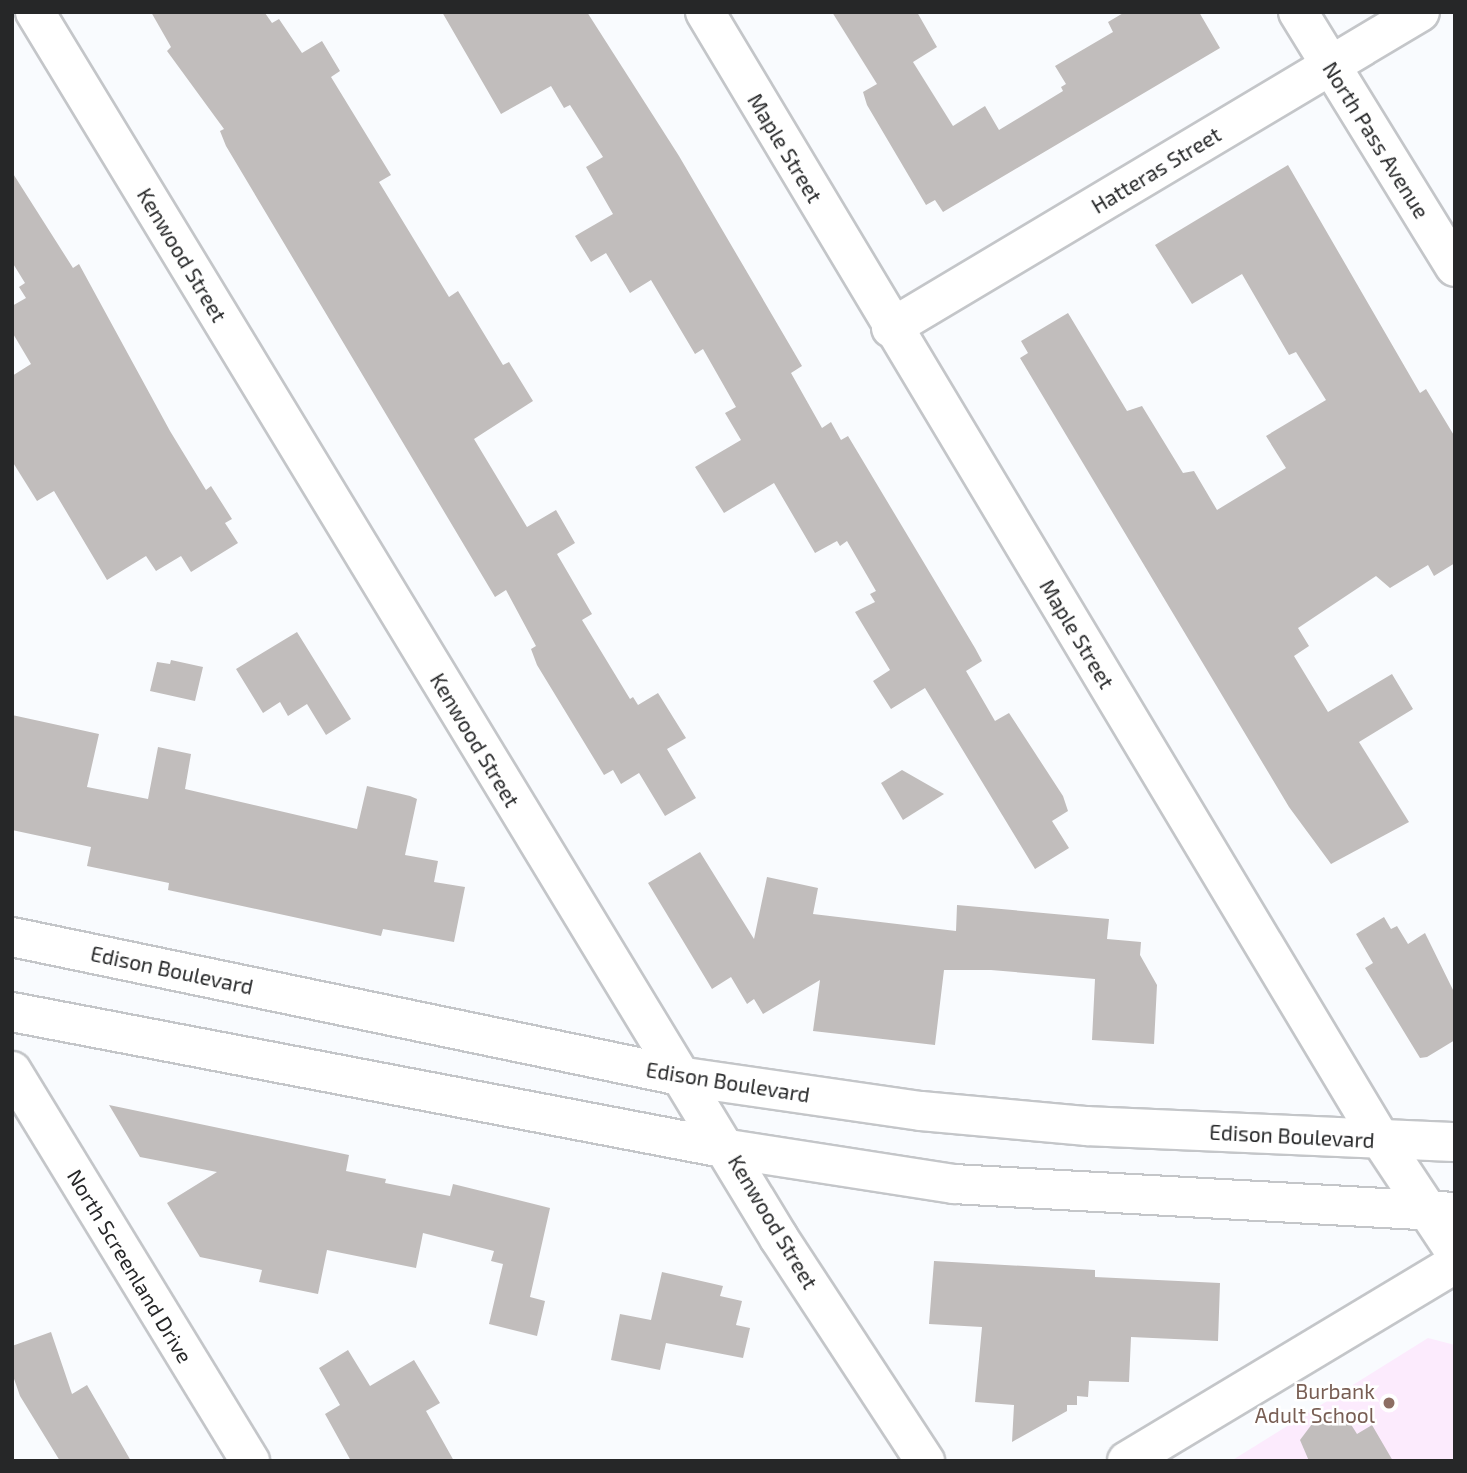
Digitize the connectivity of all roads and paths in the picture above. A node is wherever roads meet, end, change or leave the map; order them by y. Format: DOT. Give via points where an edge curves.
graph roads {
  1 [pos="35,12"];
  2 [pos="705,12"];
  3 [pos="1298,12"];
  4 [pos="1420,12"];
  5 [pos="1331,66"];
  6 [pos="1455,267"];
  7 [pos="891,328"];
  8 [pos="12,937"];
  9 [pos="12,1012"];
  10 [pos="12,1071"];
  11 [pos="685,1077"];
  12 [pos="1381,1140"];
  13 [pos="1455,1142"];
  14 [pos="728,1149"];
  15 [pos="1441,1211"];
  16 [pos="1455,1252"];
  17 [pos="1455,1264"];
  18 [pos="250,1461"];
  19 [pos="925,1461"];
  20 [pos="1127,1461"];
  1 -- 11 [label="street, Kenwood Street" via="506,793"];
  2 -- 7 [label="street, Maple Street"];
  3 -- 5 [label="street, North Pass Avenue"];
  4 -- 5 [label="street, Hatteras Street"];
  5 -- 6 [label="street, North Pass Avenue"];
  5 -- 7 [label="street, Hatteras Street"];
  7 -- 12 [label="street, Maple Street"];
  8 -- 11 [label="street, Edison Boulevard"];
  9 -- 14 [label="street"];
  10 -- 18 [label="street, North Screenland Drive"];
  11 -- 12 [label="street, Edison Boulevard" via="920,1111 1087,1126"];
  11 -- 14 [label="street, Kenwood Street"];
  12 -- 13 [label="street, Edison Boulevard"];
  12 -- 15 [label="street, Maple Street"];
  14 -- 15 [label="street" via="954,1184"];
  14 -- 19 [label="street, Kenwood Street" via="779,1238"];
  15 -- 16 [label="street, Maple Street"];
  17 -- 20 [label="street"];
}
